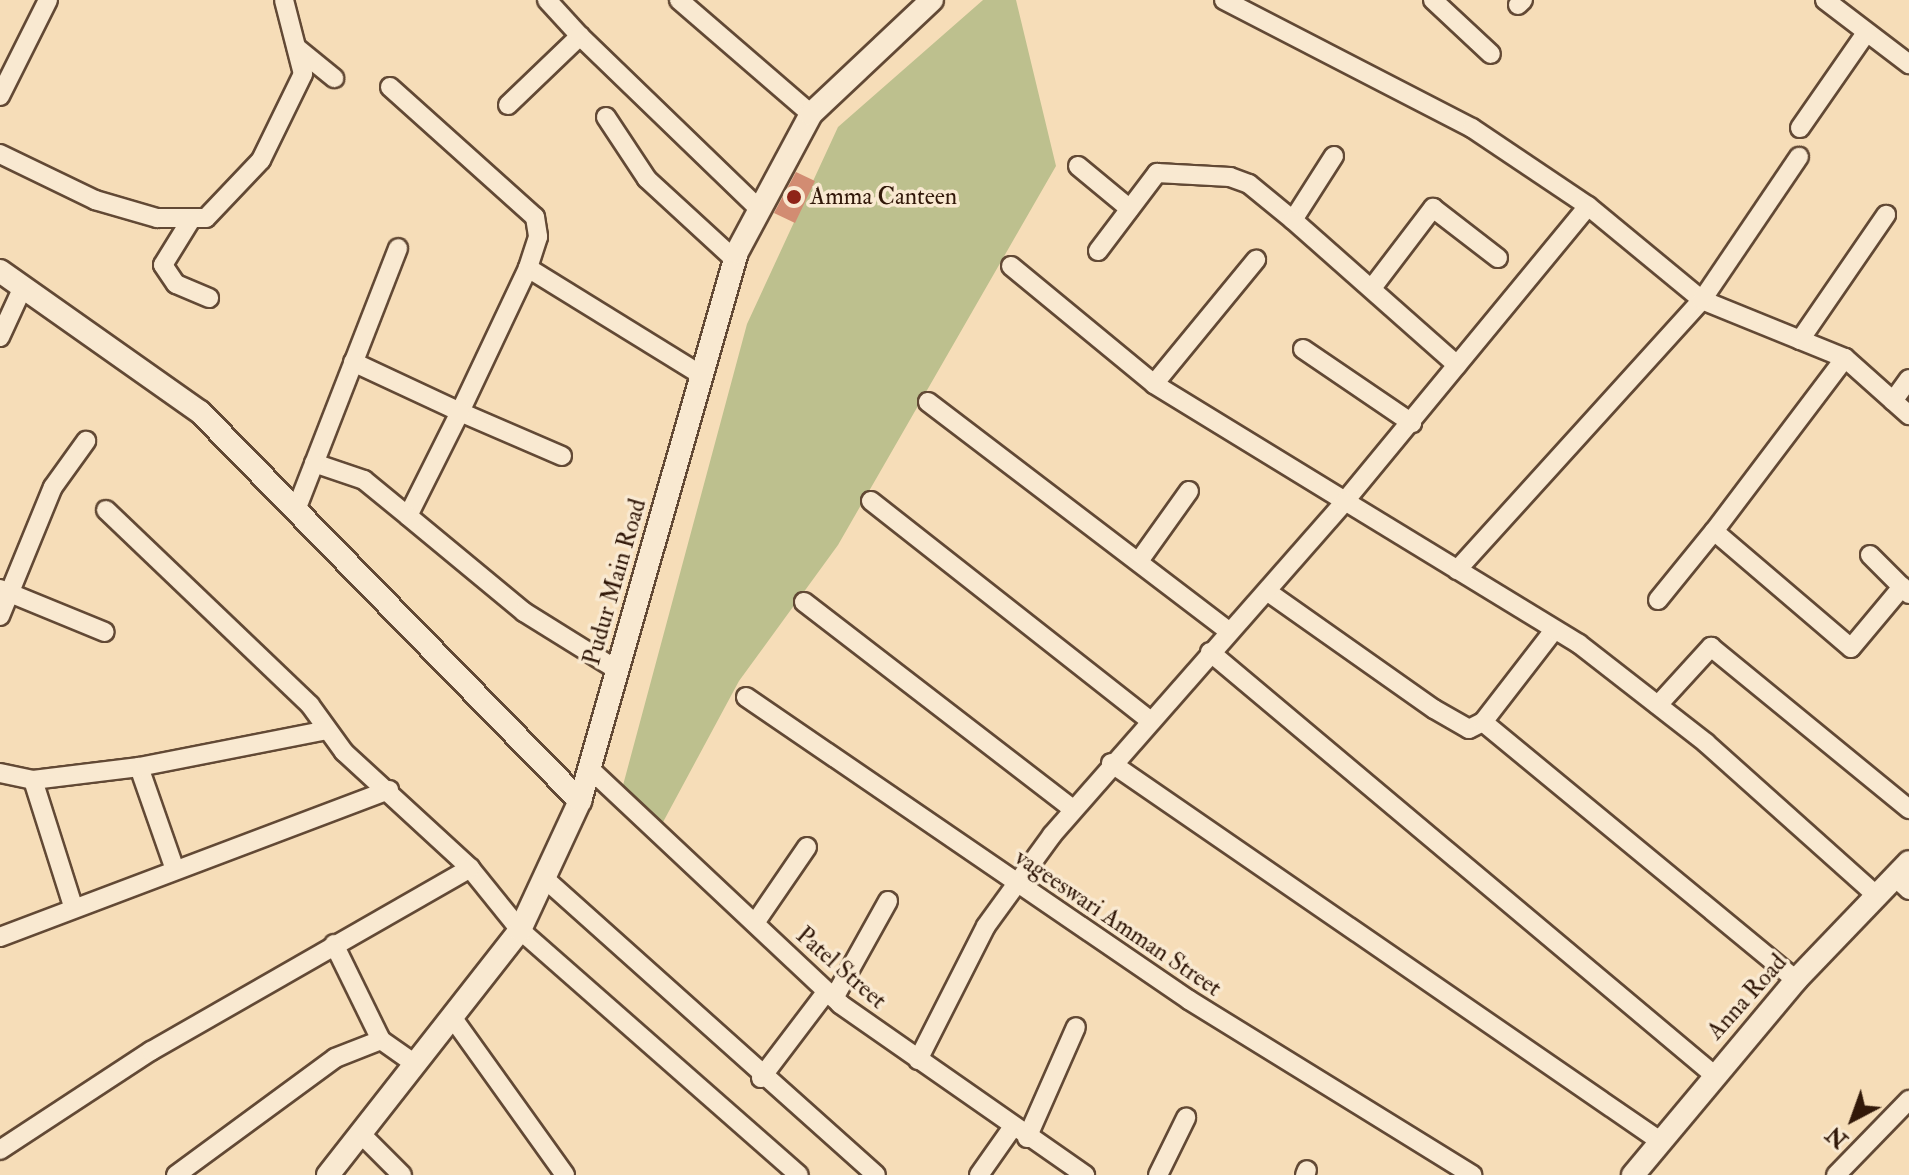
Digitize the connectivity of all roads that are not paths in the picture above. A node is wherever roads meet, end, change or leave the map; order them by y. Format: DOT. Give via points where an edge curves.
graph roads {
  1 [pos="48,0"];
  2 [pos="284,0"];
  3 [pos="547,0"];
  4 [pos="679,0"];
  5 [pos="932,0"];
  6 [pos="1224,0"];
  7 [pos="1433,0"];
  8 [pos="1825,0"];
  9 [pos="1866,33"];
  10 [pos="580,36"];
  11 [pos="297,48"];
  12 [pos="1491,54"];
  13 [pos="1909,64"];
  14 [pos="334,78"];
  15 [pos="390,87"];
  16 [pos="0,96"];
  17 [pos="508,105"];
  18 [pos="811,114"];
  19 [pos="606,117"];
  20 [pos="1800,128"];
  21 [pos="0,154"];
  22 [pos="1334,156"];
  23 [pos="1799,157"];
  24 [pos="1078,166"];
  25 [pos="1588,206"];
  26 [pos="759,209"];
  27 [pos="1130,209"];
  28 [pos="1886,215"];
  29 [pos="192,218"];
  30 [pos="1293,220"];
  31 [pos="398,248"];
  32 [pos="1098,251"];
  33 [pos="1498,258"];
  34 [pos="735,260"];
  35 [pos="1256,260"];
  36 [pos="1011,266"];
  37 [pos="528,268"];
  38 [pos="0,271"];
  39 [pos="23,287"];
  40 [pos="1372,288"];
  41 [pos="209,298"];
  42 [pos="1702,300"];
  43 [pos="0,337"];
  44 [pos="1800,340"];
  45 [pos="1303,349"];
  46 [pos="1845,358"];
  47 [pos="353,362"];
  48 [pos="1457,365"];
  49 [pos="701,375"];
  50 [pos="1909,379"];
  51 [pos="1154,384"];
  52 [pos="1893,401"];
  53 [pos="928,402"];
  54 [pos="460,412"];
  55 [pos="1909,415"];
  56 [pos="1412,423"];
  57 [pos="86,441"];
  58 [pos="562,456"];
  59 [pos="314,463"];
  60 [pos="1189,491"];
  61 [pos="871,501"];
  62 [pos="1345,501"];
  63 [pos="106,510"];
  64 [pos="296,510"];
  65 [pos="408,516"];
  66 [pos="1714,531"];
  67 [pos="1870,555"];
  68 [pos="1139,561"];
  69 [pos="1457,570"];
  70 [pos="6,591"];
  71 [pos="1906,591"];
  72 [pos="1268,592"];
  73 [pos="1658,600"];
  74 [pos="804,602"];
  75 [pos="0,616"];
  76 [pos="1554,630"];
  77 [pos="1229,631"];
  78 [pos="105,632"];
  79 [pos="1210,652"];
  80 [pos="617,670"];
  81 [pos="746,697"];
  82 [pos="1658,705"];
  83 [pos="1148,719"];
  84 [pos="1483,722"];
  85 [pos="327,730"];
  86 [pos="1111,763"];
  87 [pos="139,767"];
  88 [pos="589,768"];
  89 [pos="0,773"];
  90 [pos="33,780"];
  91 [pos="389,790"];
  92 [pos="580,801"];
  93 [pos="1073,809"];
  94 [pos="1909,809"];
  95 [pos="807,847"];
  96 [pos="470,868"];
  97 [pos="175,870"];
  98 [pos="1904,876"];
  99 [pos="544,878"];
  100 [pos="1016,885"];
  101 [pos="1877,896"];
  102 [pos="888,901"];
  103 [pos="73,906"];
  104 [pos="755,923"];
  105 [pos="520,930"];
  106 [pos="0,937"];
  107 [pos="334,944"];
  108 [pos="1796,980"];
  109 [pos="831,995"];
  110 [pos="452,1017"];
  111 [pos="1076,1027"];
  112 [pos="381,1040"];
  113 [pos="918,1060"];
  114 [pos="415,1064"];
  115 [pos="1713,1074"];
  116 [pos="761,1078"];
  117 [pos="1909,1100"];
  118 [pos="1186,1118"];
  119 [pos="1020,1133"];
  120 [pos="361,1134"];
  121 [pos="1660,1141"];
  122 [pos="0,1150"];
  123 [pos="566,1172"];
  124 [pos="176,1175"];
  125 [pos="328,1175"];
  126 [pos="402,1175"];
  127 [pos="799,1175"];
  128 [pos="876,1175"];
  129 [pos="979,1175"];
  130 [pos="1085,1175"];
  131 [pos="1158,1175"];
  132 [pos="1472,1175"];
  133 [pos="1633,1175"];
  134 [pos="1836,1175"];
  1 -- 16 [label="street"];
  2 -- 11 [label="street"];
  3 -- 10 [label="street"];
  4 -- 18 [label="street"];
  5 -- 18 [label="street, Pudur Main Road"];
  6 -- 25 [label="street" via="1472,128"];
  7 -- 12 [label="street"];
  8 -- 9 [label="street"];
  9 -- 13 [label="street"];
  9 -- 20 [label="street"];
  10 -- 17 [label="street"];
  10 -- 26 [label="street"];
  11 -- 14 [label="street"];
  11 -- 29 [label="street" via="303,74 261,160 206,218"];
  15 -- 37 [label="street" via="535,217 538,237"];
  18 -- 26 [label="street, Pudur Main Road"];
  19 -- 34 [label="street" via="647,179"];
  21 -- 29 [label="street" via="95,200 157,218"];
  22 -- 30 [label="street"];
  23 -- 42 [label="street"];
  24 -- 27 [label="street"];
  25 -- 42 [label="street"];
  25 -- 48 [label="street"];
  26 -- 34 [label="street, Pudur Main Road"];
  27 -- 30 [label="street" via="1157,173 1205,173 1249,184"];
  27 -- 32 [label="street"];
  28 -- 44 [label="street"];
  29 -- 41 [label="street" via="163,265 176,284"];
  30 -- 40 [label="street"];
  31 -- 47 [label="street"];
  33 -- 40 [label="street" via="1433,208"];
  34 -- 49 [label="street, Pudur Main Road"];
  35 -- 51 [label="street"];
  36 -- 51 [label="street"];
  37 -- 49 [label="street"];
  37 -- 54 [label="street"];
  38 -- 39 [label="street"];
  39 -- 43 [label="street"];
  39 -- 64 [label="street" via="200,412"];
  40 -- 48 [label="street"];
  42 -- 44 [label="street"];
  42 -- 69 [label="street"];
  44 -- 46 [label="street"];
  45 -- 56 [label="street"];
  46 -- 52 [label="street"];
  46 -- 66 [label="street"];
  47 -- 54 [label="street"];
  47 -- 59 [label="street"];
  48 -- 56 [label="street"];
  49 -- 80 [label="street, Pudur Main Road"];
  50 -- 52 [label="street"];
  51 -- 62 [label="street"];
  52 -- 55 [label="street"];
  53 -- 68 [label="street"];
  54 -- 58 [label="street"];
  54 -- 65 [label="street"];
  56 -- 62 [label="street"];
  57 -- 70 [label="street" via="53,487"];
  59 -- 64 [label="street"];
  59 -- 65 [label="street" via="364,480"];
  60 -- 68 [label="street"];
  61 -- 83 [label="street"];
  62 -- 69 [label="street"];
  62 -- 72 [label="street"];
  63 -- 85 [label="street" via="310,705"];
  64 -- 92 [label="street"];
  65 -- 80 [label="street" via="524,612"];
  66 -- 71 [label="street" via="1851,648"];
  66 -- 73 [label="street"];
  67 -- 71 [label="street"];
  68 -- 77 [label="street"];
  69 -- 76 [label="street"];
  70 -- 75 [label="street"];
  70 -- 78 [label="street"];
  72 -- 77 [label="street"];
  72 -- 84 [label="street" via="1434,709 1469,729"];
  74 -- 93 [label="street"];
  76 -- 82 [label="street"];
  76 -- 84 [label="street"];
  77 -- 79 [label="street"];
  79 -- 83 [label="street"];
  79 -- 115 [label="street"];
  80 -- 88 [label="street, Pudur Main Road"];
  81 -- 100 [label="street, vageeswari Amman Street"];
  82 -- 94 [label="street" via="1711,647"];
  82 -- 101 [label="street"];
  83 -- 86 [label="street"];
  84 -- 108 [label="street"];
  85 -- 87 [label="street"];
  85 -- 91 [label="street"];
  86 -- 93 [label="street"];
  86 -- 121 [label="street"];
  87 -- 90 [label="street"];
  87 -- 97 [label="street"];
  88 -- 92 [label="street, Pudur Main Road"];
  88 -- 104 [label="street, Patel Street"];
  89 -- 90 [label="street"];
  90 -- 103 [label="street"];
  91 -- 96 [label="street"];
  91 -- 97 [label="street"];
  92 -- 99 [label="street, Pudur Main Road"];
  93 -- 100 [label="street"];
  95 -- 104 [label="street"];
  96 -- 105 [label="street"];
  96 -- 107 [label="street"];
  97 -- 103 [label="street"];
  98 -- 101 [label="street, Anna Road"];
  99 -- 105 [label="street, Pudur Main Road"];
  99 -- 116 [label="street"];
  100 -- 113 [label="street" via="979,939"];
  100 -- 132 [label="street, vageeswari Amman Street"];
  101 -- 108 [label="street, Anna Road"];
  102 -- 109 [label="street"];
  103 -- 106 [label="street"];
  104 -- 109 [label="street, Patel Street"];
  105 -- 110 [label="street, Pudur Main Road"];
  105 -- 127 [label="street"];
  107 -- 112 [label="street"];
  107 -- 122 [label="street" via="151,1051"];
  108 -- 115 [label="street, Anna Road"];
  109 -- 113 [label="street, Patel Street"];
  109 -- 116 [label="street"];
  110 -- 114 [label="street, Pudur Main Road"];
  110 -- 123 [label="street" via="513,1110"];
  111 -- 119 [label="street"];
  112 -- 114 [label="street"];
  112 -- 124 [label="street" via="335,1058"];
  113 -- 119 [label="street, Patel Street"];
  114 -- 120 [label="street, Pudur Main Road"];
  115 -- 121 [label="street, Anna Road"];
  116 -- 128 [label="street"];
  117 -- 134 [label="street"];
  118 -- 131 [label="street"];
  119 -- 129 [label="street"];
  119 -- 130 [label="street, Patel Street"];
  120 -- 125 [label="street, Pudur Main Road"];
  120 -- 126 [label="street"];
  121 -- 133 [label="street, Anna Road"];
}
